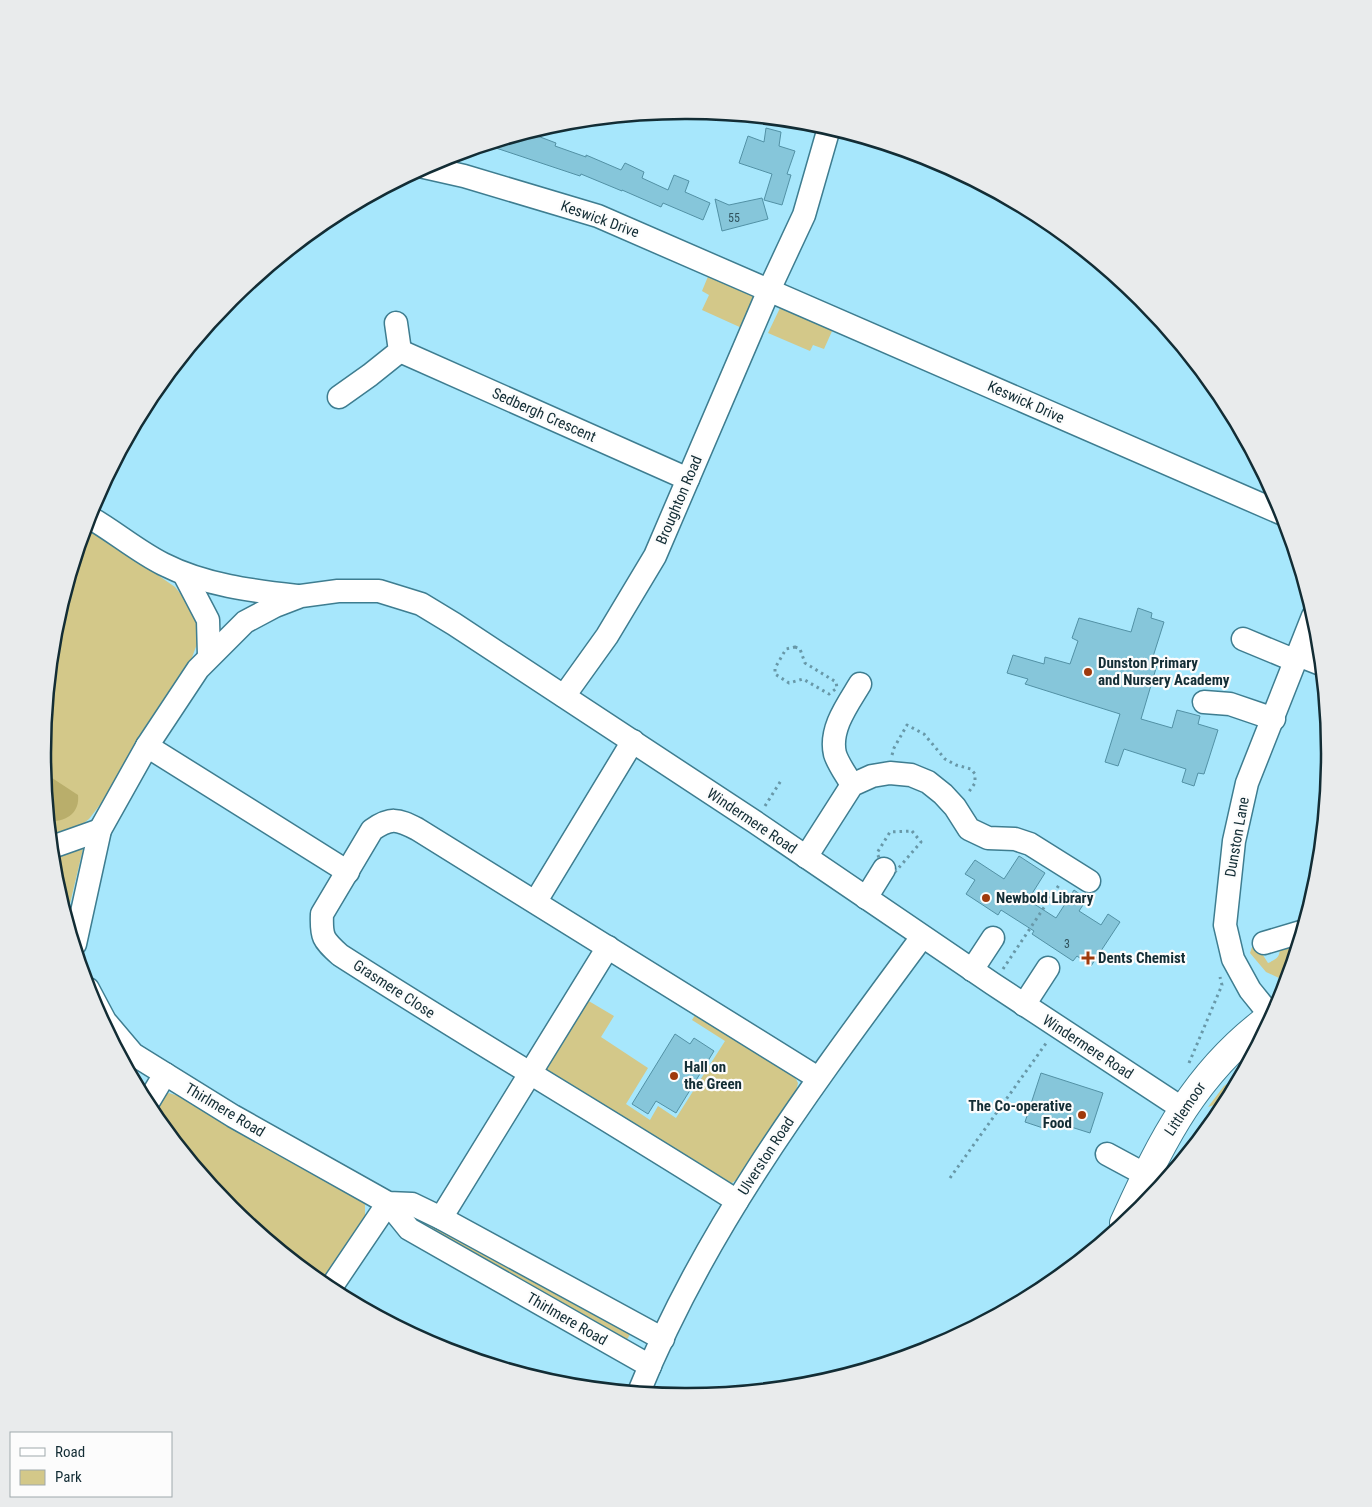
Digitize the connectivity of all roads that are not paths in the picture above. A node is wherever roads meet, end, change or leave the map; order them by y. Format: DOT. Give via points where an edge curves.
graph roads {
  1 [pos="827,135"];
  2 [pos="436,170"];
  3 [pos="769,290"];
  4 [pos="396,323"];
  5 [pos="400,351"];
  6 [pos="339,397"];
  7 [pos="688,479"];
  8 [pos="1271,509"];
  9 [pos="96,521"];
  10 [pos="184,574"];
  11 [pos="301,596"];
  12 [pos="1308,628"];
  13 [pos="1243,639"];
  14 [pos="209,656"];
  15 [pos="1297,658"];
  16 [pos="1314,662"];
  17 [pos="849,689"];
  18 [pos="564,696"];
  19 [pos="1204,702"];
  20 [pos="1274,719"];
  21 [pos="633,741"];
  22 [pos="147,746"];
  23 [pos="852,785"];
  24 [pos="100,830"];
  25 [pos="58,845"];
  26 [pos="806,857"];
  27 [pos="884,869"];
  28 [pos="348,872"];
  29 [pos="1089,881"];
  30 [pos="866,898"];
  31 [pos="536,901"];
  32 [pos="77,933"];
  33 [pos="1294,934"];
  34 [pos="922,937"];
  35 [pos="993,938"];
  36 [pos="1264,944"];
  37 [pos="608,947"];
  38 [pos="1048,968"];
  39 [pos="972,970"];
  40 [pos="1024,1005"];
  41 [pos="1265,1012"];
  42 [pos="1257,1029"];
  43 [pos="118,1037"];
  44 [pos="532,1073"];
  45 [pos="165,1074"];
  46 [pos="818,1078"];
  47 [pos="152,1096"];
  48 [pos="1183,1109"];
  49 [pos="1107,1154"];
  50 [pos="1146,1175"];
  51 [pos="737,1201"];
  52 [pos="388,1203"];
  53 [pos="1133,1204"];
  54 [pos="440,1218"];
  55 [pos="335,1282"];
  56 [pos="663,1339"];
  57 [pos="650,1366"];
  58 [pos="641,1387"];
  1 -- 3 [label="street" via="804,215"];
  2 -- 3 [label="street, Keswick Drive" via="598,216"];
  3 -- 7 [label="street, Broughton Road"];
  3 -- 8 [label="street, Keswick Drive"];
  4 -- 5 [label="street"];
  5 -- 6 [label="street"];
  5 -- 7 [label="street, Sedbergh Crescent"];
  7 -- 18 [label="street, Broughton Road" via="655,556 607,636"];
  9 -- 10 [label="street, Windermere Road" via="162,564"];
  10 -- 11 [label="street, Windermere Road" via="250,590"];
  10 -- 14 [label="street" via="208,620"];
  11 -- 14 [label="street, Windermere Road" via="244,622"];
  11 -- 18 [label="street, Windermere Road" via="338,591 379,591 421,604"];
  12 -- 15 [label="street, Dunston Lane"];
  13 -- 15 [label="street"];
  14 -- 22 [label="street, Windermere Road"];
  15 -- 16 [label="street"];
  15 -- 20 [label="street, Dunston Lane"];
  17 -- 23 [label="street" via="834,738 835,754"];
  18 -- 21 [label="street, Windermere Road"];
  19 -- 20 [label="street" via="1230,704"];
  20 -- 41 [label="street, Dunston Lane" via="1245,792 1234,841 1225,925 1233,959"];
  21 -- 26 [label="street, Windermere Road"];
  21 -- 31 [label="street"];
  22 -- 24 [label="street"];
  22 -- 28 [label="street"];
  23 -- 26 [label="street"];
  23 -- 29 [label="street" via="872,776 911,775 928,782 943,794 969,829 988,838 1015,839 1030,844"];
  24 -- 25 [label="street"];
  24 -- 32 [label="street"];
  26 -- 30 [label="street, Windermere Road"];
  27 -- 30 [label="street"];
  28 -- 31 [label="street, Grasmere Close" via="372,830 385,821 402,821"];
  28 -- 44 [label="street, Grasmere Close" via="322,914 326,943 441,1020"];
  30 -- 34 [label="street, Windermere Road"];
  31 -- 37 [label="street, Grasmere Close"];
  33 -- 36 [label="street"];
  34 -- 39 [label="street, Windermere Road"];
  34 -- 46 [label="street, Ulverston Road"];
  35 -- 39 [label="street"];
  37 -- 44 [label="street"];
  37 -- 46 [label="street, Grasmere Close"];
  38 -- 40 [label="street"];
  39 -- 40 [label="street, Windermere Road"];
  40 -- 48 [label="street, Windermere Road"];
  42 -- 48 [label="main road, Littlemoor" via="1218,1063"];
  43 -- 45 [label="street, Thirlmere Road" via="133,1054"];
  44 -- 51 [label="street, Grasmere Close"];
  44 -- 54 [label="street"];
  45 -- 47 [label="street"];
  45 -- 52 [label="street, Thirlmere Road"];
  46 -- 51 [label="street, Ulverston Road"];
  48 -- 50 [label="main road, Littlemoor"];
  49 -- 50 [label="street"];
  50 -- 53 [label="main road, Littlemoor"];
  51 -- 56 [label="street, Ulverston Road" via="696,1270"];
  52 -- 54 [label="street, Thirlmere Road" via="412,1204"];
  52 -- 55 [label="street"];
  52 -- 57 [label="street, Thirlmere Road" via="409,1228"];
  54 -- 56 [label="street, Thirlmere Road"];
  56 -- 57 [label="street, Ulverston Road"];
  57 -- 58 [label="street, Ulverston Road"];
}
